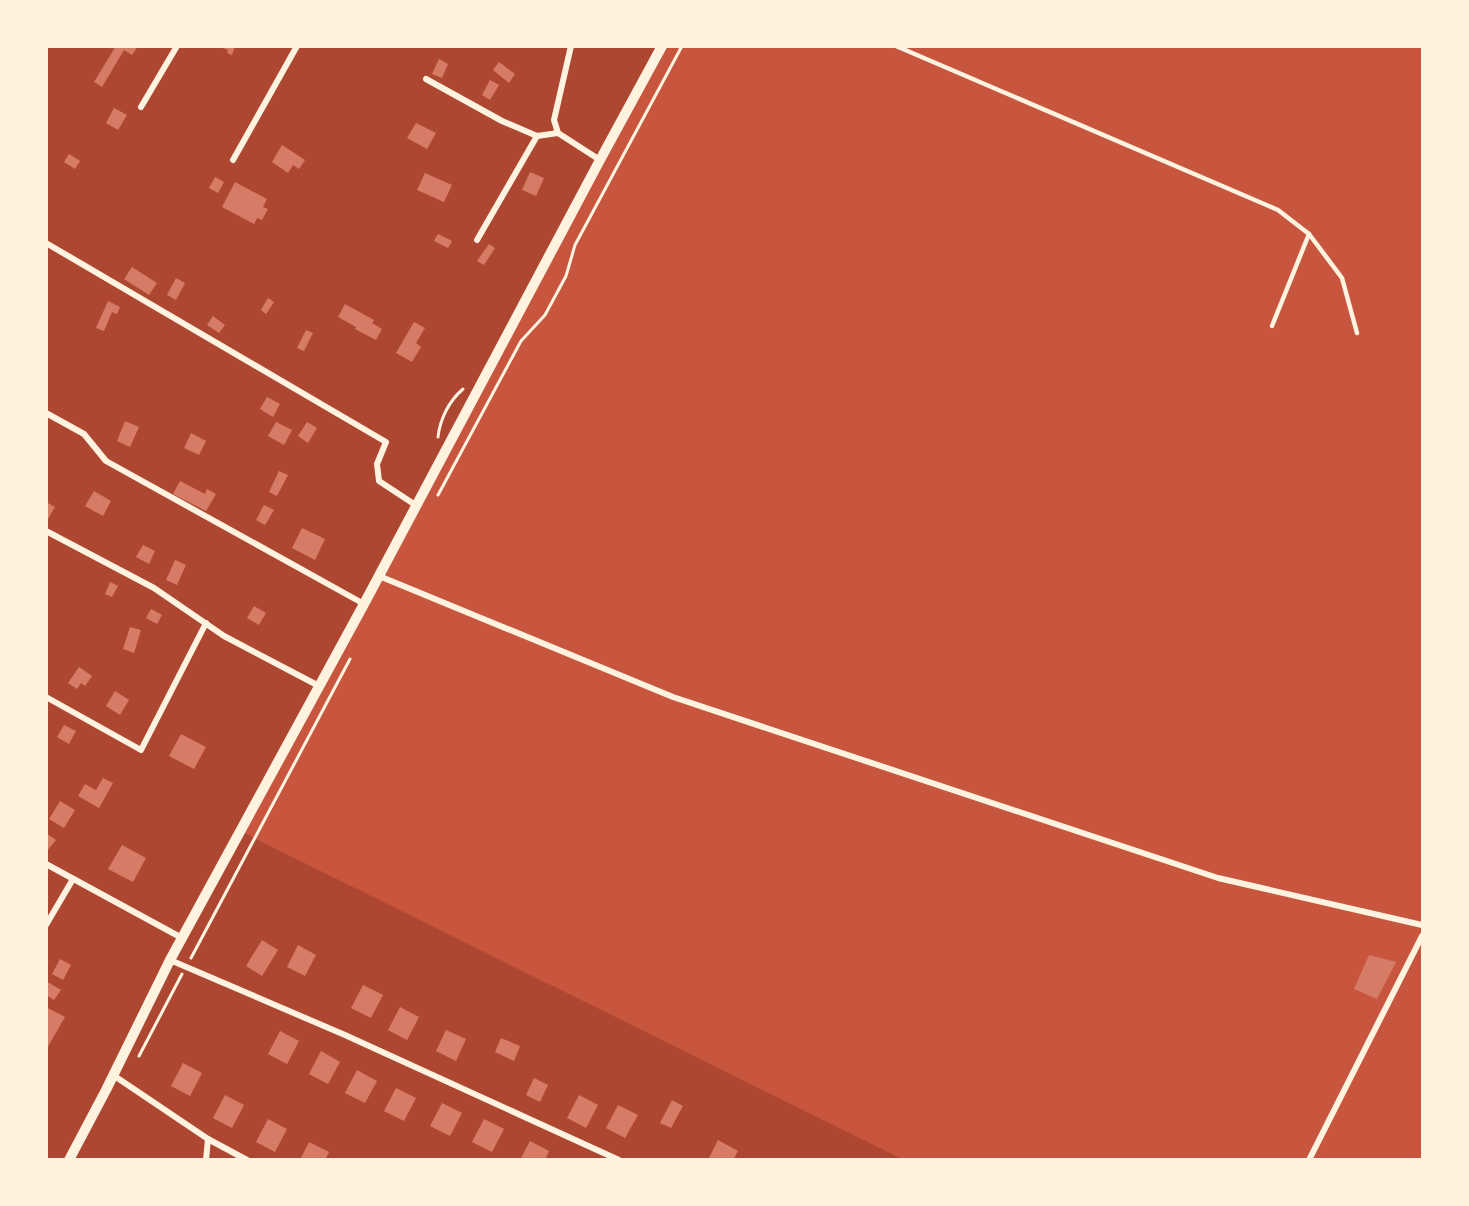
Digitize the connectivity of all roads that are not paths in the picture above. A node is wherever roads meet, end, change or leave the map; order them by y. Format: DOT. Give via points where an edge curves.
graph roads {
  1 [pos="177,46"];
  2 [pos="297,46"];
  3 [pos="571,46"];
  4 [pos="662,46"];
  5 [pos="896,46"];
  6 [pos="426,79"];
  7 [pos="141,107"];
  8 [pos="558,133"];
  9 [pos="537,136"];
  10 [pos="233,160"];
  11 [pos="600,160"];
  12 [pos="1309,234"];
  13 [pos="477,240"];
  14 [pos="46,243"];
  15 [pos="1272,326"];
  16 [pos="1356,333"];
  17 [pos="46,413"];
  18 [pos="417,506"];
  19 [pos="46,531"];
  20 [pos="379,576"];
  21 [pos="364,604"];
  22 [pos="206,623"];
  23 [pos="320,686"];
  24 [pos="46,697"];
  25 [pos="46,864"];
  26 [pos="73,879"];
  27 [pos="46,925"];
  28 [pos="1422,925"];
  29 [pos="1422,936"];
  30 [pos="182,938"];
  31 [pos="170,960"];
  32 [pos="113,1075"];
  33 [pos="208,1139"];
  34 [pos="69,1160"];
  35 [pos="206,1160"];
  36 [pos="247,1160"];
  37 [pos="619,1160"];
  38 [pos="1309,1160"];
  1 -- 7 [label="street"];
  2 -- 10 [label="street"];
  3 -- 8 [label="street" via="554,120"];
  4 -- 11 [label="street"];
  5 -- 12 [label="lane" via="1278,210"];
  6 -- 9 [label="street"];
  8 -- 9 [label="street"];
  8 -- 11 [label="street"];
  9 -- 13 [label="street"];
  11 -- 18 [label="street"];
  12 -- 15 [label="lane"];
  12 -- 16 [label="lane" via="1342,278"];
  14 -- 18 [label="street" via="386,442 378,464 379,481"];
  17 -- 21 [label="street" via="84,434 106,461"];
  18 -- 20 [label="street"];
  19 -- 22 [label="street" via="154,588"];
  20 -- 21 [label="street"];
  20 -- 28 [label="street" via="672,697 1218,878"];
  21 -- 23 [label="street"];
  22 -- 23 [label="street"];
  22 -- 24 [label="street" via="141,750"];
  23 -- 30 [label="street"];
  25 -- 26 [label="street"];
  26 -- 27 [label="street"];
  26 -- 30 [label="street"];
  29 -- 38 [label="street"];
  30 -- 31 [label="street"];
  31 -- 32 [label="street"];
  31 -- 37 [label="street"];
  32 -- 33 [label="street"];
  32 -- 34 [label="street"];
  33 -- 35 [label="street"];
  33 -- 36 [label="street"];
}
